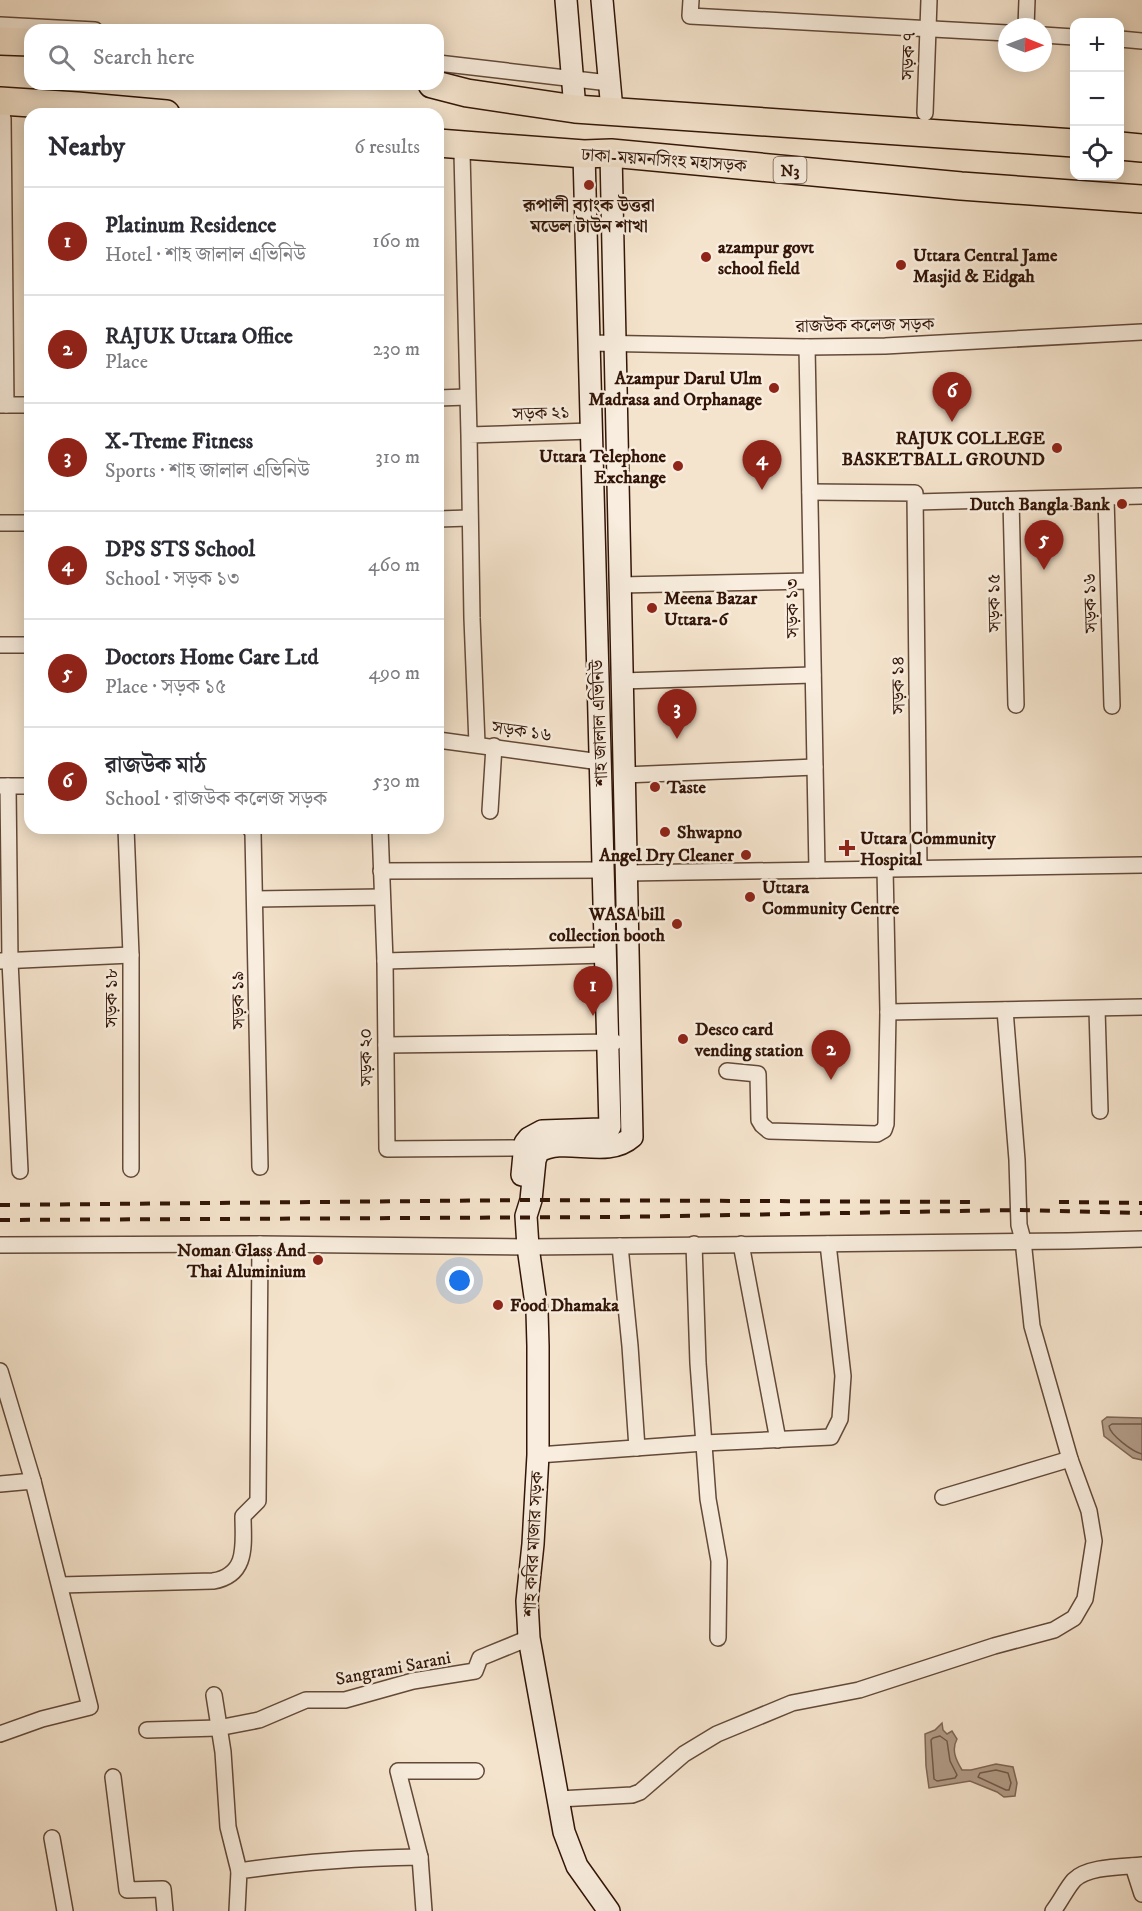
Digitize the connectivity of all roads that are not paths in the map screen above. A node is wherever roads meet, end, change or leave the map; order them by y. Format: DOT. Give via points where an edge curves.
graph roads {
  1 [pos="566,0"];
  2 [pos="602,0"];
  3 [pos="691,0"];
  4 [pos="929,0"];
  5 [pos="1027,0"];
  6 [pos="1026,18"];
  7 [pos="0,25"];
  8 [pos="24,26"];
  9 [pos="928,29"];
  10 [pos="998,33"];
  11 [pos="1052,36"];
  12 [pos="1070,37"];
  13 [pos="1124,39"];
  14 [pos="0,41"];
  15 [pos="1142,41"];
  16 [pos="24,42"];
  17 [pos="444,64"];
  18 [pos="572,79"];
  19 [pos="609,83"];
  20 [pos="444,87"];
  21 [pos="40,108"];
  22 [pos="99,108"];
  23 [pos="24,109"];
  24 [pos="575,109"];
  25 [pos="2,110"];
  26 [pos="612,110"];
  27 [pos="925,113"];
  28 [pos="1070,143"];
  29 [pos="1124,146"];
  30 [pos="450,148"];
  31 [pos="1142,148"];
  32 [pos="611,153"];
  33 [pos="584,154"];
  34 [pos="1135,191"];
  35 [pos="1142,332"];
  36 [pos="615,342"];
  37 [pos="589,343"];
  38 [pos="807,347"];
  39 [pos="467,397"];
  40 [pos="444,398"];
  41 [pos="3,405"];
  42 [pos="24,405"];
  43 [pos="586,431"];
  44 [pos="810,492"];
  45 [pos="1142,496"];
  46 [pos="1106,498"];
  47 [pos="1011,500"];
  48 [pos="915,502"];
  49 [pos="469,518"];
  50 [pos="444,519"];
  51 [pos="0,523"];
  52 [pos="24,523"];
  53 [pos="811,581"];
  54 [pos="620,585"];
  55 [pos="0,645"];
  56 [pos="24,645"];
  57 [pos="813,675"];
  58 [pos="622,681"];
  59 [pos="1016,705"];
  60 [pos="1112,706"];
  61 [pos="444,741"];
  62 [pos="477,744"];
  63 [pos="494,746"];
  64 [pos="600,762"];
  65 [pos="815,767"];
  66 [pos="624,775"];
  67 [pos="4,786"];
  68 [pos="24,786"];
  69 [pos="490,811"];
  70 [pos="126,834"];
  71 [pos="251,834"];
  72 [pos="380,834"];
  73 [pos="1142,864"];
  74 [pos="885,868"];
  75 [pos="919,868"];
  76 [pos="603,870"];
  77 [pos="817,870"];
  78 [pos="381,871"];
  79 [pos="627,873"];
  80 [pos="381,897"];
  81 [pos="255,899"];
  82 [pos="131,955"];
  83 [pos="605,955"];
  84 [pos="5,961"];
  85 [pos="385,961"];
  86 [pos="1142,1007"];
  87 [pos="1097,1009"];
  88 [pos="1005,1010"];
  89 [pos="888,1012"];
  90 [pos="608,1042"];
  91 [pos="630,1042"];
  92 [pos="386,1045"];
  93 [pos="727,1071"];
  94 [pos="1100,1111"];
  95 [pos="524,1148"];
  96 [pos="260,1167"];
  97 [pos="131,1169"];
  98 [pos="20,1171"];
  99 [pos="528,1208"];
  100 [pos="1142,1239"];
  101 [pos="1023,1240"];
  102 [pos="260,1244"];
  103 [pos="694,1244"];
  104 [pos="741,1244"];
  105 [pos="828,1244"];
  106 [pos="0,1245"];
  107 [pos="620,1246"];
  108 [pos="528,1247"];
  109 [pos="0,1371"];
  110 [pos="778,1440"];
  111 [pos="704,1443"];
  112 [pos="637,1448"];
  113 [pos="538,1455"];
  114 [pos="1070,1460"];
  115 [pos="33,1480"];
  116 [pos="0,1484"];
  117 [pos="943,1497"];
  118 [pos="60,1585"];
  119 [pos="529,1638"];
  120 [pos="718,1638"];
  121 [pos="214,1695"];
  122 [pos="218,1728"];
  123 [pos="147,1730"];
  124 [pos="0,1734"];
  125 [pos="476,1771"];
  126 [pos="114,1777"];
  127 [pos="559,1799"];
  128 [pos="52,1838"];
  129 [pos="420,1857"];
  130 [pos="1137,1866"];
  131 [pos="239,1871"];
  132 [pos="1142,1894"];
  133 [pos="65,1911"];
  134 [pos="165,1911"];
  135 [pos="237,1911"];
  136 [pos="424,1911"];
  137 [pos="609,1911"];
  138 [pos="1053,1911"];
  1 -- 18 [label="main road"];
  2 -- 19 [label="main road"];
  3 -- 9 [label="street" via="690,16"];
  4 -- 9 [label="street, সড়ক ৭"];
  5 -- 6 [label="street"];
  7 -- 8 [label="street"];
  9 -- 10 [label="street"];
  9 -- 27 [label="street, সড়ক ৭"];
  11 -- 12 [label="street"];
  13 -- 15 [label="street"];
  14 -- 16 [label="highway"];
  17 -- 18 [label="street"];
  18 -- 19 [label="street"];
  18 -- 24 [label="main road"];
  19 -- 26 [label="main road"];
  20 -- 24 [label="highway"];
  21 -- 22 [label="highway"];
  23 -- 25 [label="highway"];
  24 -- 26 [label="highway"];
  25 -- 41 [label="street"];
  26 -- 28 [label="highway"];
  29 -- 31 [label="highway"];
  30 -- 33 [label="highway, ঢাকা-ময়মনসিংহ মহাসড়ক / N3"];
  30 -- 39 [label="street, সড়ক ২১"];
  32 -- 33 [label="highway, ঢাকা-ময়মনসিংহ মহাসড়ক / N3"];
  32 -- 34 [label="highway, ঢাকা-ময়মনসিংহ মহাসড়ক / N3" via="961,186"];
  32 -- 36 [label="main road, শাহ জালাল এভিনিউ"];
  33 -- 37 [label="main road, শাহ জালাল এভিনিউ"];
  35 -- 38 [label="street, রাজউক কলেজ সড়ক"];
  36 -- 37 [label="street, রাজউক কলেজ সড়ক"];
  36 -- 38 [label="street, রাজউক কলেজ সড়ক"];
  36 -- 54 [label="main road, শাহ জালাল এভিনিউ"];
  37 -- 43 [label="main road, শাহ জালাল এভিনিউ"];
  38 -- 44 [label="street, সড়ক ১৩"];
  39 -- 40 [label="street"];
  39 -- 43 [label="street, সড়ক ২১" via="469,435"];
  41 -- 42 [label="street"];
  43 -- 49 [label="street, সড়ক ২১" via="469,435"];
  43 -- 64 [label="main road, শাহ জালাল এভিনিউ"];
  44 -- 48 [label="street" via="915,493"];
  44 -- 53 [label="street, সড়ক ১৩"];
  45 -- 46 [label="street"];
  46 -- 47 [label="street"];
  46 -- 60 [label="street, সড়ক ১৬"];
  47 -- 48 [label="street"];
  47 -- 59 [label="street, সড়ক ১৫"];
  48 -- 75 [label="street, সড়ক ১৪"];
  49 -- 50 [label="street"];
  49 -- 62 [label="street, সড়ক ২১"];
  51 -- 52 [label="street"];
  53 -- 54 [label="street"];
  53 -- 57 [label="street, সড়ক ১৩"];
  54 -- 58 [label="main road, শাহ জালাল এভিনিউ"];
  55 -- 56 [label="street"];
  57 -- 58 [label="street"];
  57 -- 65 [label="street, সড়ক ১৩"];
  58 -- 66 [label="main road, শাহ জালাল এভিনিউ"];
  61 -- 62 [label="street, সড়ক ১৬"];
  62 -- 63 [label="street, সড়ক ১৬"];
  63 -- 64 [label="street, সড়ক ১৬"];
  63 -- 69 [label="street"];
  64 -- 76 [label="main road, শাহ জালাল এভিনিউ"];
  65 -- 66 [label="street"];
  65 -- 77 [label="street, সড়ক ১৩"];
  66 -- 79 [label="main road, শাহ জালাল এভিনিউ"];
  67 -- 68 [label="street"];
  67 -- 84 [label="street"];
  70 -- 82 [label="street, সড়ক ১৮"];
  71 -- 81 [label="street, সড়ক ১৯"];
  72 -- 78 [label="street, সড়ক ২০"];
  73 -- 75 [label="street"];
  74 -- 75 [label="street"];
  74 -- 77 [label="street"];
  74 -- 89 [label="street"];
  76 -- 78 [label="street"];
  76 -- 83 [label="main road, শাহ জালাল এভিনিউ"];
  77 -- 79 [label="street"];
  78 -- 80 [label="street, সড়ক ২০"];
  79 -- 91 [label="main road, শাহ জালাল এভিনিউ"];
  80 -- 81 [label="street"];
  80 -- 85 [label="street, সড়ক ২০"];
  81 -- 96 [label="street, সড়ক ১৯"];
  82 -- 84 [label="street"];
  82 -- 97 [label="street, সড়ক ১৮"];
  83 -- 85 [label="street"];
  83 -- 90 [label="main road, শাহ জালাল এভিনিউ"];
  84 -- 98 [label="street"];
  85 -- 92 [label="street, সড়ক ২০"];
  86 -- 87 [label="street"];
  87 -- 88 [label="street"];
  87 -- 94 [label="street"];
  88 -- 89 [label="street"];
  88 -- 101 [label="street"];
  89 -- 93 [label="street" via="886,1124 877,1134 769,1131 759,1120 758,1074"];
  90 -- 91 [label="street"];
  90 -- 92 [label="street"];
  90 -- 95 [label="main road, শাহ জালাল এভিনিউ" via="610,1127 542,1131 529,1138"];
  91 -- 99 [label="main road, শাহ জালাল এভিনিউ" via="632,1137 619,1145 550,1147 538,1152"];
  92 -- 95 [label="street, সড়ক ২০" via="387,1149"];
  95 -- 99 [label="main road" via="520,1200"];
  99 -- 108 [label="main road, শাহ কবির মাজার সড়ক"];
  100 -- 101 [label="street"];
  101 -- 105 [label="street"];
  101 -- 114 [label="street" via="1032,1326"];
  102 -- 106 [label="street"];
  102 -- 108 [label="street"];
  102 -- 118 [label="street" via="258,1501 243,1516 243,1552 238,1567 213,1581"];
  103 -- 104 [label="street"];
  103 -- 107 [label="street"];
  103 -- 111 [label="street"];
  104 -- 105 [label="street"];
  104 -- 110 [label="street"];
  105 -- 110 [label="street" via="843,1376 840,1419 831,1437"];
  107 -- 108 [label="street"];
  107 -- 112 [label="street"];
  108 -- 113 [label="main road, শাহ কবির মাজার সড়ক" via="537,1311"];
  109 -- 115 [label="street"];
  110 -- 111 [label="street"];
  111 -- 112 [label="street"];
  111 -- 120 [label="street" via="719,1561"];
  112 -- 113 [label="street"];
  113 -- 119 [label="main road, শাহ কবির মাজার সড়ক" via="527,1600"];
  114 -- 117 [label="street"];
  114 -- 127 [label="street" via="1089,1510 1094,1541 1085,1599 1074,1618 1054,1630 859,1690 792,1703 717,1734 632,1795"];
  115 -- 116 [label="street"];
  115 -- 118 [label="street"];
  118 -- 124 [label="street" via="90,1707"];
  119 -- 122 [label="street, Sangrami Sarani" via="480,1658 475,1671 413,1681 345,1700 306,1700 259,1720"];
  119 -- 127 [label="main road, শাহ কবির মাজার সড়ক"];
  121 -- 122 [label="street"];
  122 -- 123 [label="street, Sangrami Sarani"];
  122 -- 131 [label="street" via="228,1827"];
  125 -- 129 [label="street" via="398,1771"];
  126 -- 134 [label="street" via="127,1890 164,1889"];
  127 -- 137 [label="main road, শাহ কবির মাজার সড়ক" via="564,1832 577,1866"];
  128 -- 133 [label="street"];
  129 -- 131 [label="street" via="355,1858"];
  129 -- 136 [label="street"];
  130 -- 132 [label="street"];
  130 -- 138 [label="street" via="1086,1872 1076,1878"];
  131 -- 135 [label="street"];
}
